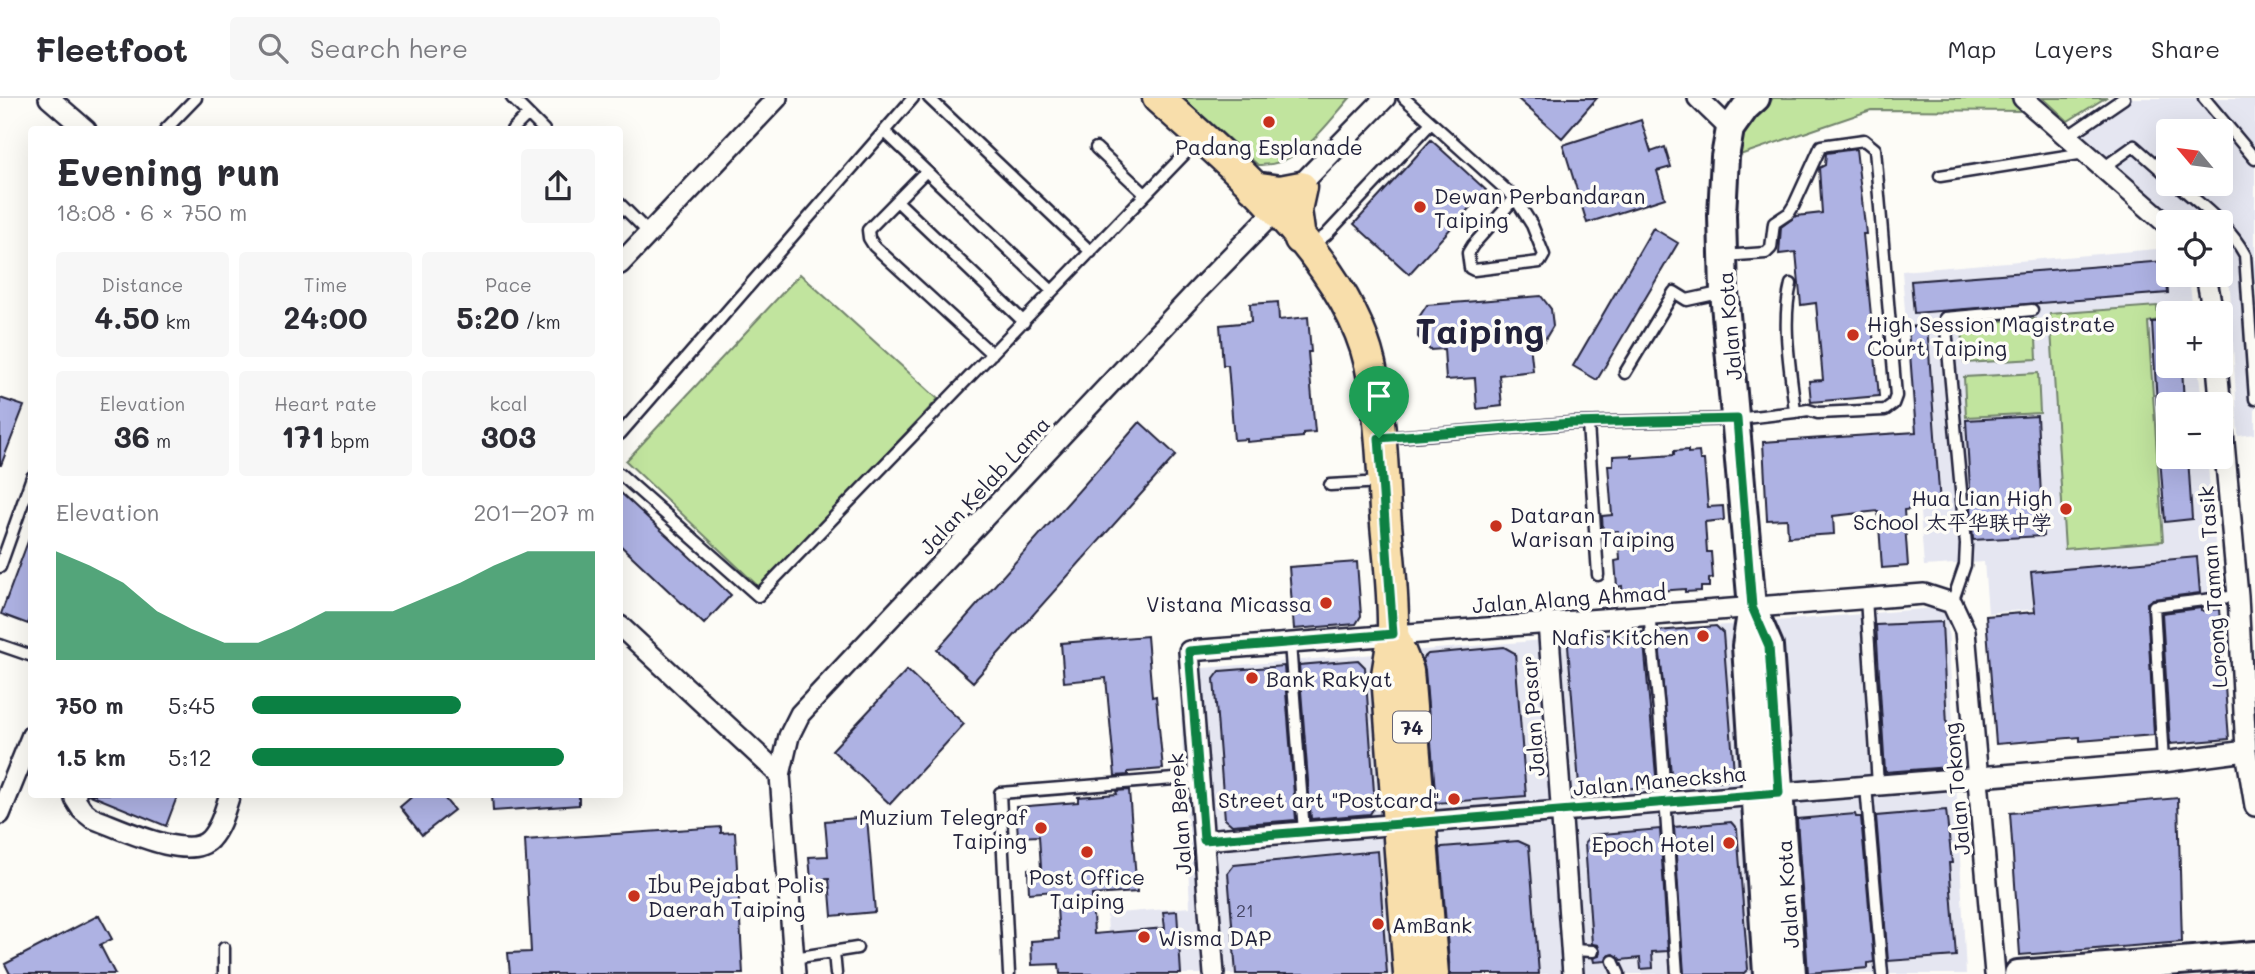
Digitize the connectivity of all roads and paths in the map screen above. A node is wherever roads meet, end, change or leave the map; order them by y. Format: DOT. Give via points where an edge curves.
graph roads {
  1 [pos="49,98"];
  2 [pos="196,98"];
  3 [pos="512,98"];
  4 [pos="777,98"];
  5 [pos="913,98"];
  6 [pos="929,98"];
  7 [pos="1158,98"];
  8 [pos="1385,98"];
  9 [pos="1404,98"];
  10 [pos="1698,98"];
  11 [pos="1756,98"];
  12 [pos="2023,98"];
  13 [pos="2124,98"];
  14 [pos="2204,98"];
  15 [pos="528,114"];
  16 [pos="1431,123"];
  17 [pos="81,126"];
  18 [pos="169,126"];
  19 [pos="516,126"];
  20 [pos="540,126"];
  21 [pos="1730,128"];
  22 [pos="884,131"];
  23 [pos="1201,136"];
  24 [pos="2067,137"];
  25 [pos="1096,148"];
  26 [pos="2086,153"];
  27 [pos="2255,159"];
  28 [pos="2156,165"];
  29 [pos="2103,168"];
  30 [pos="925,172"];
  31 [pos="1940,176"];
  32 [pos="1253,187"];
  33 [pos="1301,187"];
  34 [pos="1144,194"];
  35 [pos="2191,196"];
  36 [pos="1516,198"];
  37 [pos="897,201"];
  38 [pos="623,207"];
  39 [pos="1277,211"];
  40 [pos="2156,214"];
  41 [pos="649,233"];
  42 [pos="1304,244"];
  43 [pos="1091,252"];
  44 [pos="1723,256"];
  45 [pos="623,261"];
  46 [pos="1791,284"];
  47 [pos="1052,291"];
  48 [pos="1724,292"];
  49 [pos="2032,310"];
  50 [pos="1024,322"];
  51 [pos="992,354"];
  52 [pos="1625,373"];
  53 [pos="2218,378"];
  54 [pos="2255,399"];
  55 [pos="1795,412"];
  56 [pos="1737,419"];
  57 [pos="1588,424"];
  58 [pos="623,431"];
  59 [pos="1379,438"];
  60 [pos="623,477"];
  61 [pos="1384,481"];
  62 [pos="1330,485"];
  63 [pos="28,488"];
  64 [pos="0,567"];
  65 [pos="1598,575"];
  66 [pos="2238,596"];
  67 [pos="1866,598"];
  68 [pos="1952,603"];
  69 [pos="1752,607"];
  70 [pos="1648,614"];
  71 [pos="1548,622"];
  72 [pos="623,629"];
  73 [pos="1393,634"];
  74 [pos="1290,643"];
  75 [pos="0,645"];
  76 [pos="1189,651"];
  77 [pos="28,655"];
  78 [pos="28,745"];
  79 [pos="2246,751"];
  80 [pos="2163,762"];
  81 [pos="780,775"];
  82 [pos="1199,777"];
  83 [pos="1978,777"];
  84 [pos="1872,786"];
  85 [pos="1767,794"];
  86 [pos="75,798"];
  87 [pos="228,798"];
  88 [pos="1665,802"];
  89 [pos="2255,806"];
  90 [pos="1561,811"];
  91 [pos="0,814"];
  92 [pos="1408,823"];
  93 [pos="1304,832"];
  94 [pos="1204,840"];
  95 [pos="223,948"];
  96 [pos="857,948"];
  97 [pos="1571,950"];
  98 [pos="1593,951"];
  99 [pos="834,952"];
  100 [pos="2255,955"];
  101 [pos="1613,961"];
  102 [pos="794,966"];
  103 [pos="2215,967"];
  104 [pos="224,974"];
  105 [pos="836,974"];
  106 [pos="1009,974"];
  107 [pos="1214,974"];
  108 [pos="1409,974"];
  109 [pos="1433,974"];
  110 [pos="1573,974"];
  111 [pos="1619,974"];
  112 [pos="1677,974"];
  113 [pos="1768,974"];
  114 [pos="1792,974"];
  115 [pos="1882,974"];
  116 [pos="1994,974"];
  117 [pos="2018,974"];
  1 -- 17 [label="street"];
  2 -- 18 [label="lane"];
  3 -- 15 [label="lane"];
  4 -- 41 [label="street"];
  5 -- 22 [label="lane"];
  6 -- 43 [label="lane"];
  7 -- 23 [label="main road"];
  8 -- 33 [label="street, Jalan Kelab Lama"];
  9 -- 16 [label="lane"];
  10 -- 21 [label="street"];
  11 -- 21 [label="main road"];
  12 -- 24 [label="street"];
  13 -- 24 [label="lane"];
  14 -- 27 [label="lane"];
  15 -- 19 [label="lane"];
  15 -- 20 [label="lane"];
  16 -- 36 [label="lane"];
  16 -- 42 [label="lane" via="1326,235"];
  21 -- 44 [label="main road, Jalan Kota"];
  22 -- 30 [label="lane"];
  22 -- 58 [label="lane"];
  23 -- 32 [label="main road"];
  23 -- 34 [label="lane"];
  24 -- 26 [label="street"];
  25 -- 34 [label="lane"];
  26 -- 29 [label="street"];
  26 -- 31 [label="lane"];
  28 -- 29 [label="lane" via="2134,146"];
  29 -- 40 [label="street"];
  30 -- 37 [label="lane"];
  30 -- 47 [label="lane"];
  32 -- 33 [label="main road" via="1279,191"];
  32 -- 39 [label="main road"];
  33 -- 39 [label="street, Jalan Kelab Lama"];
  33 -- 42 [label="main road" via="1296,210"];
  34 -- 43 [label="lane"];
  35 -- 54 [label="lane" via="2227,228 2245,255"];
  36 -- 36 [label="lane" via="1532,225 1543,260 1470,268 1468,253 1473,245"];
  37 -- 50 [label="lane"];
  37 -- 51 [label="lane" via="868,230 869,238"];
  38 -- 41 [label="lane"];
  39 -- 42 [label="main road"];
  39 -- 81 [label="street, Jalan Kelab Lama" via="800,714 789,736"];
  41 -- 45 [label="street"];
  42 -- 59 [label="main road" via="1341,294 1357,326 1370,364"];
  43 -- 47 [label="lane"];
  44 -- 48 [label="main road, Jalan Kota"];
  44 -- 55 [label="lane" via="1766,253 1771,248 1774,223 1794,205 1821,146 1864,140 1875,149 1896,396 1885,410"];
  46 -- 55 [label="lane" via="1786,321"];
  47 -- 50 [label="lane"];
  48 -- 52 [label="lane" via="1687,300 1674,292"];
  48 -- 56 [label="main road, Jalan Kota"];
  49 -- 68 [label="lane" via="1945,318 1966,544 1965,565"];
  50 -- 51 [label="lane"];
  51 -- 60 [label="lane" via="758,596"];
  53 -- 66 [label="street, Lorong Taman Tasik"];
  55 -- 56 [label="lane"];
  56 -- 57 [label="lane"];
  56 -- 69 [label="main road, Jalan Kota"];
  57 -- 59 [label="lane"];
  57 -- 65 [label="lane"];
  59 -- 61 [label="main road"];
  61 -- 62 [label="lane"];
  61 -- 73 [label="main road"];
  63 -- 64 [label="lane"];
  66 -- 79 [label="street, Lorong Taman Tasik"];
  66 -- 80 [label="lane" via="2154,606"];
  67 -- 68 [label="street, Jalan Alang Ahmad" via="1924,594"];
  67 -- 69 [label="street, Jalan Alang Ahmad"];
  67 -- 84 [label="lane"];
  68 -- 83 [label="street, Jalan Tokong" via="1965,631"];
  69 -- 70 [label="street, Jalan Alang Ahmad"];
  69 -- 85 [label="main road, Jalan Kota" via="1769,646"];
  70 -- 71 [label="street, Jalan Alang Ahmad"];
  70 -- 88 [label="lane"];
  71 -- 73 [label="street, Jalan Alang Ahmad"];
  71 -- 90 [label="street, Jalan Pasar"];
  72 -- 81 [label="street"];
  73 -- 74 [label="street, Jalan Alang Ahmad"];
  73 -- 92 [label="main road, 74" via="1387,675"];
  74 -- 76 [label="street, Jalan Alang Ahmad"];
  74 -- 93 [label="lane"];
  75 -- 77 [label="lane"];
  76 -- 82 [label="street, Jalan Berek"];
  78 -- 91 [label="street"];
  79 -- 80 [label="street, Jalan Manecksha"];
  79 -- 89 [label="street, Lorong Taman Tasik"];
  80 -- 83 [label="street, Jalan Manecksha"];
  81 -- 102 [label="street, Jalan Kelab Lama"];
  82 -- 94 [label="street, Jalan Berek"];
  82 -- 106 [label="lane" via="1000,793"];
  83 -- 84 [label="street, Jalan Manecksha"];
  83 -- 116 [label="street, Jalan Tokong"];
  84 -- 85 [label="street, Jalan Manecksha"];
  84 -- 115 [label="lane"];
  85 -- 88 [label="street, Jalan Manecksha"];
  85 -- 113 [label="main road, Jalan Kota"];
  85 -- 114 [label="main road, Jalan Kota"];
  86 -- 87 [label="street" via="92,818 190,849 209,841"];
  88 -- 90 [label="street, Jalan Manecksha"];
  88 -- 112 [label="lane"];
  90 -- 92 [label="street, Jalan Manecksha"];
  90 -- 97 [label="street, Jalan Pasar"];
  92 -- 93 [label="street, Jalan Manecksha"];
  92 -- 108 [label="main road, 74"];
  92 -- 109 [label="main road, 74"];
  93 -- 94 [label="street, Jalan Manecksha"];
  94 -- 107 [label="street, Jalan Berek"];
  95 -- 104 [label="lane"];
  96 -- 99 [label="lane"];
  97 -- 98 [label="lane"];
  97 -- 110 [label="street, Jalan Pasar"];
  99 -- 102 [label="lane"];
  99 -- 105 [label="lane"];
  100 -- 103 [label="main road"];
  101 -- 111 [label="lane"];
  103 -- 117 [label="main road"];
}
